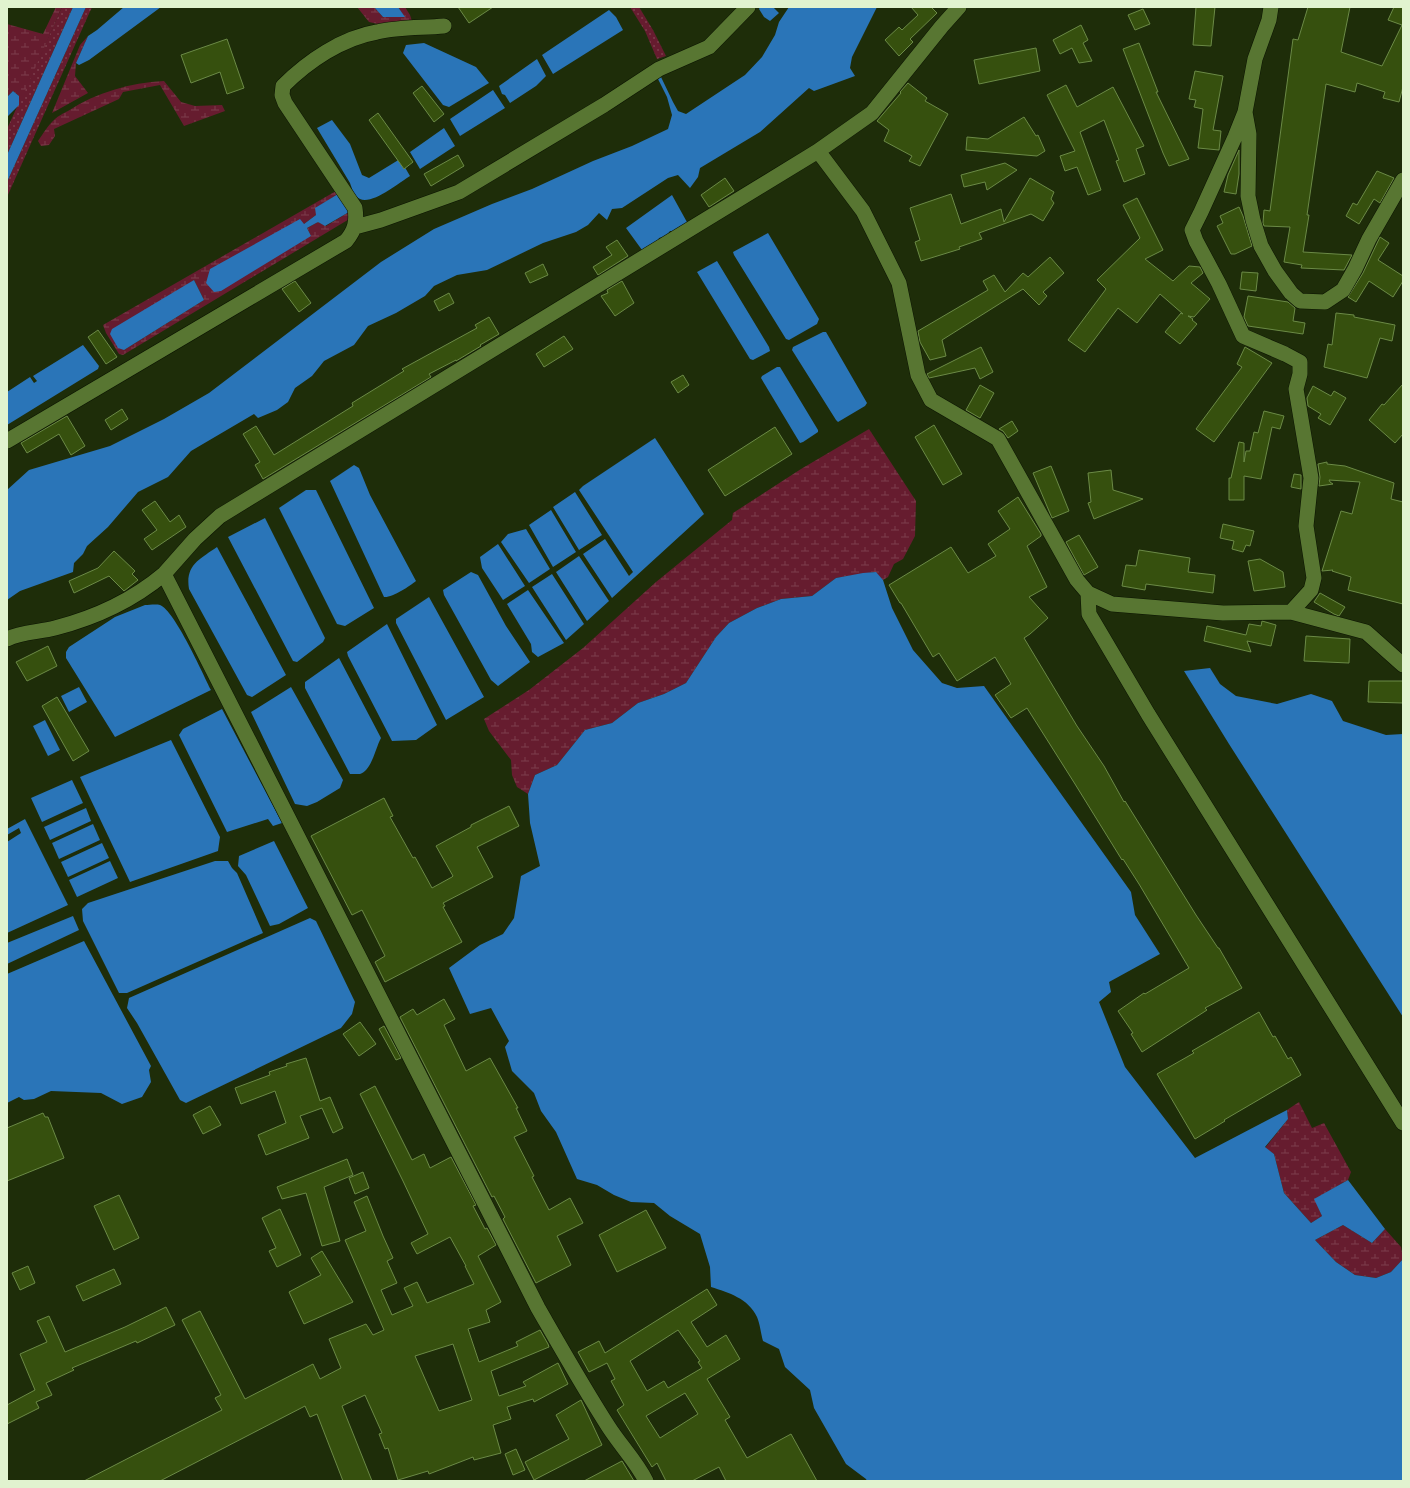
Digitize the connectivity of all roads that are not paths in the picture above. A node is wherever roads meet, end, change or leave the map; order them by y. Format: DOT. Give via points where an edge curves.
graph roads {
  1 [pos="748,7"];
  2 [pos="959,7"];
  3 [pos="1271,7"];
  4 [pos="444,26"];
  5 [pos="1245,112"];
  6 [pos="818,151"];
  7 [pos="1403,180"];
  8 [pos="355,227"];
  9 [pos="7,441"];
  10 [pos="164,574"];
  11 [pos="1088,593"];
  12 [pos="1291,612"];
  13 [pos="7,639"];
  14 [pos="1403,665"];
  15 [pos="1403,1123"];
  16 [pos="646,1481"];
  1 -- 8 [label="street" via="709,47 659,69 459,192"];
  2 -- 6 [label="street" via="872,113"];
  3 -- 5 [label="street" via="1255,59"];
  4 -- 8 [label="street" via="378,31 358,36 328,51 290,78 283,86 282,95 285,103 355,208"];
  5 -- 7 [label="street" via="1249,134 1248,196 1253,220 1261,246 1291,293 1300,301 1325,302 1343,290"];
  5 -- 12 [label="street" via="1192,230 1243,336 1300,362 1296,389 1311,478 1306,526 1314,578 1311,590"];
  6 -- 10 [label="street" via="220,516 195,539"];
  6 -- 11 [label="street" via="863,211 899,283 918,375 931,400 998,439 1077,580"];
  8 -- 9 [label="street" via="346,241"];
  10 -- 13 [label="street" via="148,588 96,615"];
  10 -- 16 [label="street" via="538,1308 584,1388"];
  11 -- 12 [label="street" via="1112,604 1223,613"];
  11 -- 15 [label="street" via="1089,614 1148,714"];
  12 -- 14 [label="street" via="1366,632"];
}
